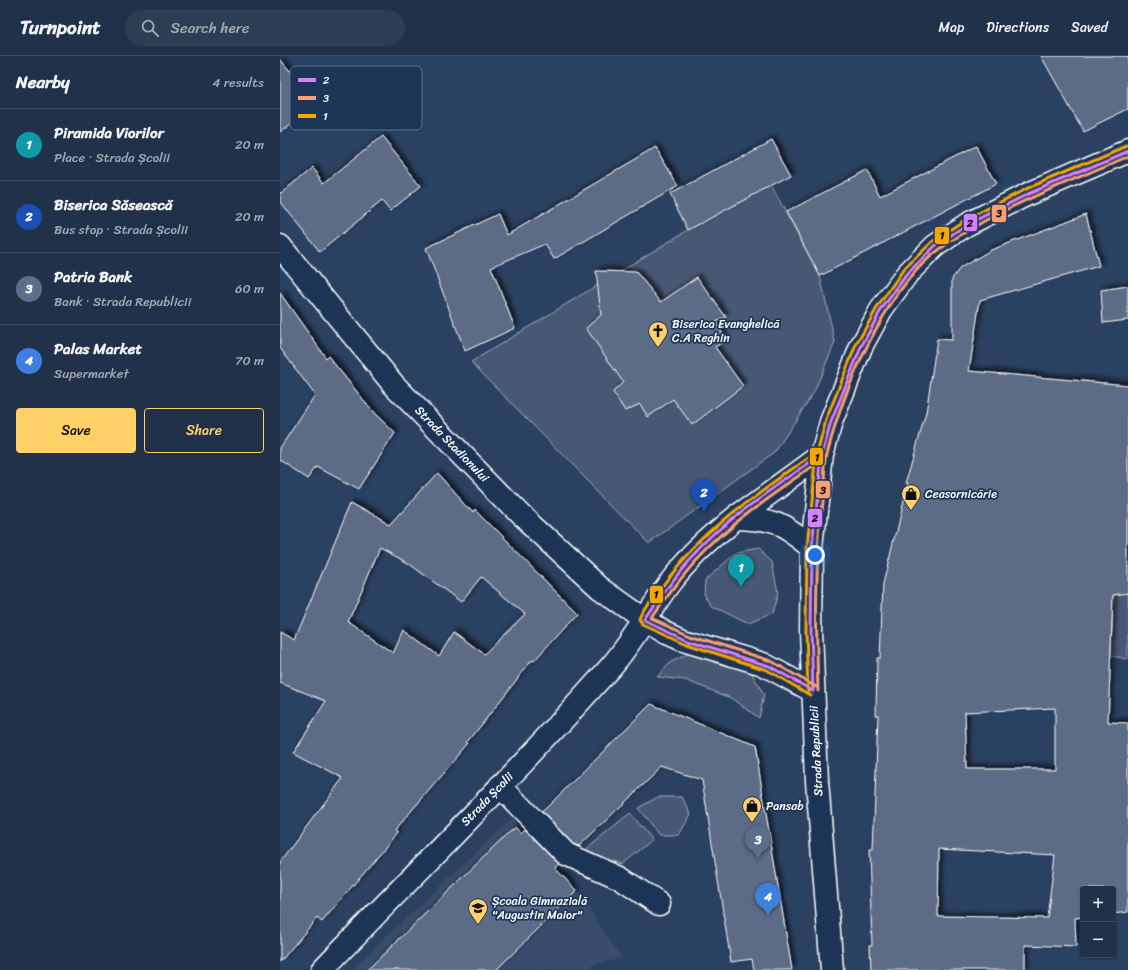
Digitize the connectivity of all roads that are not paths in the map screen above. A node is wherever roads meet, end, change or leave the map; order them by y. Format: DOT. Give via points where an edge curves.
graph roads {
  1 [pos="1128,151"];
  2 [pos="280,246"];
  3 [pos="822,455"];
  4 [pos="736,518"];
  5 [pos="812,548"];
  6 [pos="645,620"];
  7 [pos="813,691"];
  8 [pos="500,786"];
  9 [pos="659,904"];
  10 [pos="322,970"];
  11 [pos="832,970"];
  1 -- 3 [label="street, Strada Republicii" via="1028,194 966,225 936,246 907,274 881,310 862,347 831,422"];
  2 -- 6 [label="street, Strada Stadionului" via="394,385 465,458 519,513 600,588"];
  3 -- 4 [label="street, Strada Școlii"];
  3 -- 5 [label="street, Strada Republicii"];
  4 -- 5 [label="street" via="761,519 781,525"];
  4 -- 6 [label="street, Strada Școlii" via="700,549 668,585"];
  5 -- 7 [label="street, Strada Republicii" via="810,630"];
  6 -- 7 [label="street" via="683,640 763,664"];
  6 -- 8 [label="street, Strada Școlii" via="621,656 567,717"];
  7 -- 11 [label="street, Strada Republicii" via="817,781"];
  8 -- 9 [label="street" via="566,854 620,878"];
  8 -- 10 [label="street, Strada Școlii"];
}
